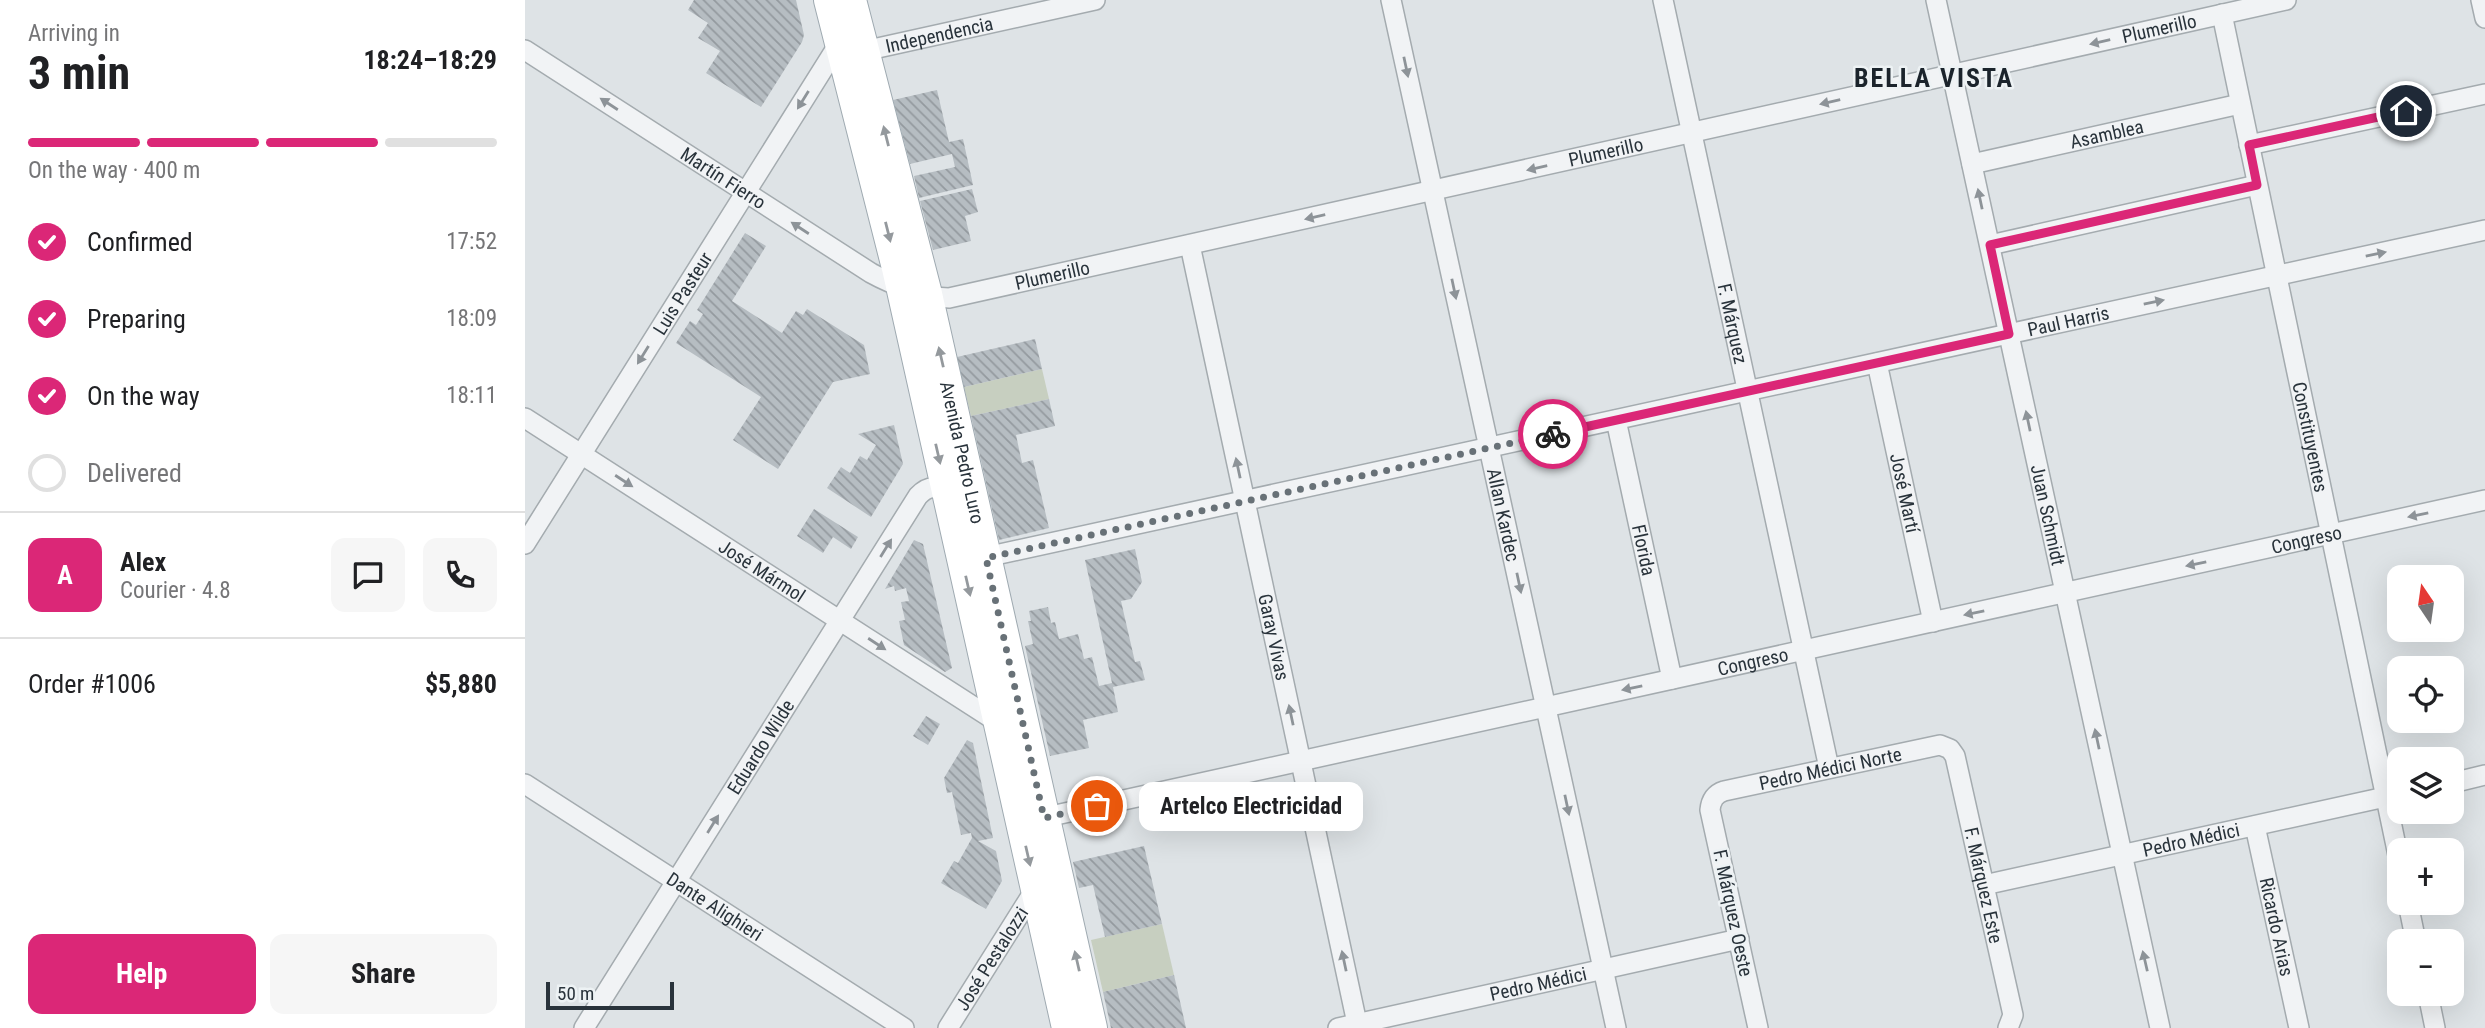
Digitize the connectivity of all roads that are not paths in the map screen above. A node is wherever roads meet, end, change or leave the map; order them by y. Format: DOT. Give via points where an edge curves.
graph roads {
  1 [pos="829,0"];
  2 [pos="851,0"];
  3 [pos="1095,0"];
  4 [pos="1391,0"];
  5 [pos="1663,0"];
  6 [pos="1936,0"];
  7 [pos="2286,0"];
  8 [pos="2481,0"];
  9 [pos="2222,15"];
  10 [pos="2485,18"];
  11 [pos="852,47"];
  12 [pos="525,50"];
  13 [pos="1953,75"];
  14 [pos="2485,94"];
  15 [pos="2240,104"];
  16 [pos="1692,133"];
  17 [pos="2249,145"];
  18 [pos="1972,164"];
  19 [pos="2257,185"];
  20 [pos="1433,191"];
  21 [pos="745,192"];
  22 [pos="2485,230"];
  23 [pos="1190,245"];
  24 [pos="1990,245"];
  25 [pos="2276,275"];
  26 [pos="914,290"];
  27 [pos="2009,334"];
  28 [pos="1877,363"];
  29 [pos="1748,391"];
  30 [pos="525,418"];
  31 [pos="1616,420"];
  32 [pos="1489,447"];
  33 [pos="581,454"];
  34 [pos="948,495"];
  35 [pos="2485,500"];
  36 [pos="1245,501"];
  37 [pos="2331,534"];
  38 [pos="525,544"];
  39 [pos="986,558"];
  40 [pos="2066,593"];
  41 [pos="840,621"];
  42 [pos="1933,622"];
  43 [pos="1804,650"];
  44 [pos="1672,679"];
  45 [pos="1546,707"];
  46 [pos="999,723"];
  47 [pos="1948,747"];
  48 [pos="1301,761"];
  49 [pos="1829,768"];
  50 [pos="2387,771"];
  51 [pos="2485,775"];
  52 [pos="2464,780"];
  53 [pos="525,784"];
  54 [pos="2387,797"];
  55 [pos="1713,799"];
  56 [pos="1033,820"];
  57 [pos="2255,825"];
  58 [pos="2121,855"];
  59 [pos="676,881"];
  60 [pos="1984,885"];
  61 [pos="1036,888"];
  62 [pos="1739,939"];
  63 [pos="1603,969"];
  64 [pos="2430,1006"];
  65 [pos="1351,1027"];
  66 [pos="2009,1027"];
  67 [pos="584,1028"];
  68 [pos="904,1028"];
  69 [pos="948,1028"];
  70 [pos="1067,1028"];
  71 [pos="1092,1028"];
  72 [pos="1616,1028"];
  73 [pos="1758,1028"];
  74 [pos="2160,1028"];
  75 [pos="2299,1028"];
  76 [pos="2435,1028"];
  1 -- 11 [label="main road, Avenida Pedro Luro"];
  2 -- 11 [label="main road, Avenida Pedro Luro"];
  3 -- 11 [label="street, Independencia"];
  4 -- 20 [label="street, Allan Kardec, one-way"];
  5 -- 16 [label="street, F. Márquez"];
  6 -- 13 [label="street, Juan Schmidt"];
  7 -- 9 [label="street, Plumerillo"];
  8 -- 10 [label="street"];
  9 -- 13 [label="street, Plumerillo, one-way"];
  9 -- 15 [label="street, Constituyentes"];
  11 -- 21 [label="street, Luis Pasteur, one-way"];
  11 -- 26 [label="main road, Avenida Pedro Luro"];
  21 -- 12 [label="street, Martín Fierro, one-way"];
  13 -- 16 [label="street, Plumerillo, one-way"];
  13 -- 18 [label="street, Juan Schmidt"];
  14 -- 17 [label="street"];
  15 -- 17 [label="street, Constituyentes"];
  15 -- 18 [label="street, Asamblea"];
  16 -- 20 [label="street, Plumerillo, one-way"];
  16 -- 29 [label="street, F. Márquez"];
  17 -- 19 [label="street, Constituyentes"];
  24 -- 18 [label="street, Juan Schmidt, one-way"];
  19 -- 24 [label="street"];
  19 -- 25 [label="street, Constituyentes"];
  20 -- 23 [label="street, Plumerillo, one-way"];
  20 -- 32 [label="street, Allan Kardec, one-way"];
  26 -- 21 [label="street, Martín Fierro, one-way" via="870,273"];
  21 -- 33 [label="street, Luis Pasteur, one-way"];
  25 -- 22 [label="street, Paul Harris, one-way"];
  23 -- 26 [label="street, Plumerillo" via="957,298"];
  36 -- 23 [label="street, Garay Vivas, one-way"];
  24 -- 27 [label="street, Juan Schmidt"];
  27 -- 25 [label="street, Paul Harris, one-way"];
  25 -- 37 [label="street, Constituyentes"];
  26 -- 34 [label="main road, Avenida Pedro Luro, one-way"];
  39 -- 26 [label="main road, Avenida Pedro Luro, one-way"];
  27 -- 28 [label="street, Paul Harris"];
  40 -- 27 [label="street, Juan Schmidt, one-way"];
  28 -- 29 [label="street, Paul Harris"];
  28 -- 42 [label="street, José Martí"];
  29 -- 31 [label="street, Paul Harris"];
  29 -- 43 [label="street, F. Márquez"];
  30 -- 33 [label="street, José Mármol"];
  31 -- 32 [label="street, Paul Harris"];
  31 -- 44 [label="street, Florida"];
  32 -- 36 [label="street, Paul Harris"];
  32 -- 45 [label="street, Allan Kardec, one-way"];
  33 -- 38 [label="street, Luis Pasteur"];
  33 -- 41 [label="street, José Mármol, one-way"];
  34 -- 39 [label="street"];
  41 -- 34 [label="street, Eduardo Wilde, one-way" via="921,493 937,487"];
  34 -- 46 [label="main road, Avenida Pedro Luro, one-way"];
  35 -- 37 [label="street, Congreso, one-way"];
  36 -- 39 [label="street, Paul Harris"];
  48 -- 36 [label="street, Garay Vivas, one-way"];
  37 -- 40 [label="street, Congreso, one-way"];
  37 -- 50 [label="street, Constituyentes"];
  39 -- 56 [label="main road, Avenida Pedro Luro"];
  40 -- 42 [label="street, Congreso, one-way"];
  58 -- 40 [label="street, Juan Schmidt, one-way"];
  41 -- 46 [label="street, José Mármol, one-way"];
  59 -- 41 [label="street, Eduardo Wilde, one-way"];
  42 -- 43 [label="street, Congreso"];
  43 -- 44 [label="street, Congreso"];
  43 -- 49 [label="street, F. Márquez"];
  44 -- 45 [label="street, Congreso, one-way"];
  45 -- 48 [label="street, Congreso"];
  45 -- 63 [label="street, Allan Kardec, one-way"];
  46 -- 56 [label="main road, Avenida Pedro Luro"];
  47 -- 49 [label="street, Pedro Médici Norte" via="1937,745"];
  47 -- 60 [label="street, F. Márquez Este" via="1955,756"];
  48 -- 56 [label="street, Congreso"];
  65 -- 48 [label="street, Garay Vivas, one-way"];
  49 -- 55 [label="street, Pedro Médici Norte" via="1724,791"];
  51 -- 52 [label="street"];
  53 -- 59 [label="street, Dante Alighieri"];
  54 -- 57 [label="street, Pedro Médici"];
  55 -- 62 [label="street, F. Márquez Oeste" via="1710,810"];
  56 -- 61 [label="main road, Avenida Pedro Luro, one-way"];
  71 -- 56 [label="main road, Avenida Pedro Luro, one-way"];
  57 -- 58 [label="street, Pedro Médici"];
  57 -- 75 [label="street, Ricardo Arias"];
  58 -- 60 [label="street, Pedro Médici"];
  74 -- 58 [label="street, Juan Schmidt, one-way"];
  59 -- 67 [label="street, Eduardo Wilde"];
  59 -- 68 [label="street, Dante Alighieri"];
  60 -- 66 [label="street, F. Márquez Este" via="2013,1014"];
  61 -- 69 [label="street, José Pestalozzi"];
  61 -- 70 [label="main road, Avenida Pedro Luro"];
  62 -- 63 [label="street, Pedro Médici"];
  62 -- 73 [label="street, F. Márquez Oeste"];
  63 -- 65 [label="street, Pedro Médici"];
  63 -- 72 [label="street, Allan Kardec"];
  64 -- 76 [label="street"];
}
